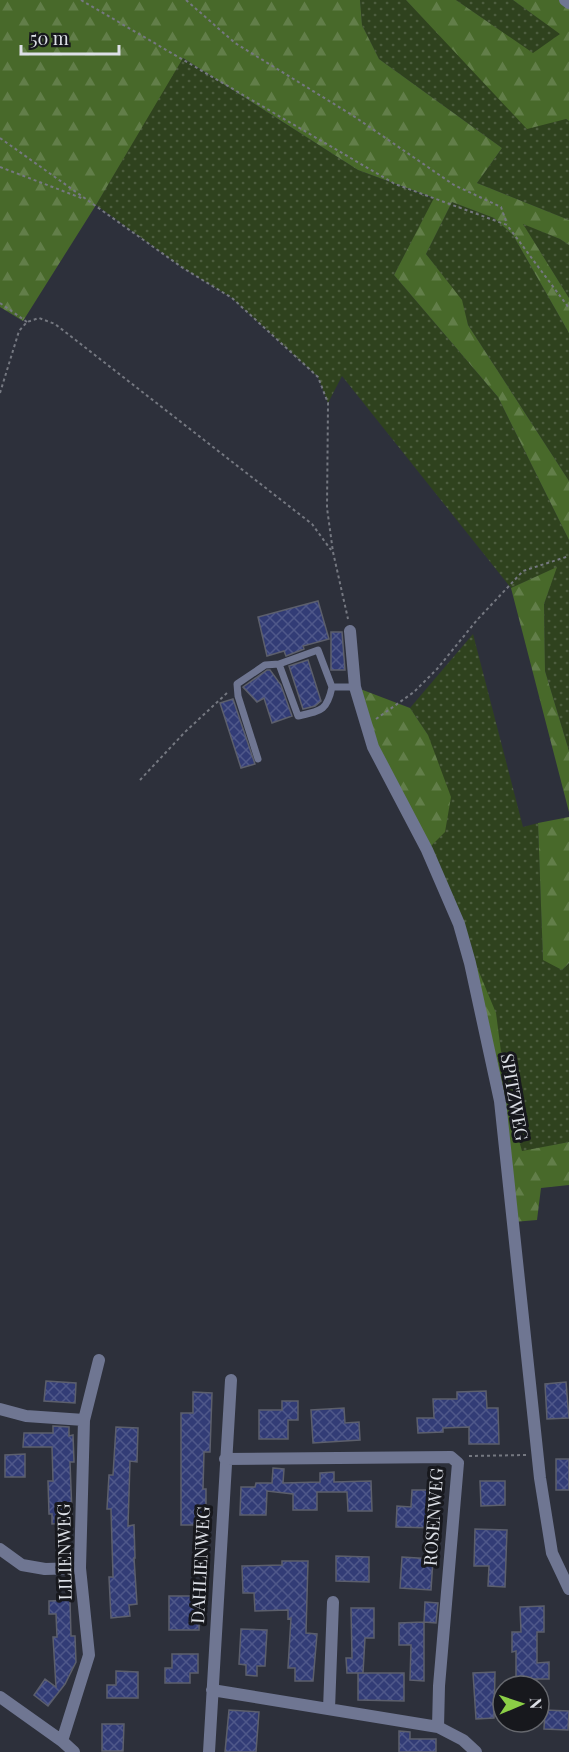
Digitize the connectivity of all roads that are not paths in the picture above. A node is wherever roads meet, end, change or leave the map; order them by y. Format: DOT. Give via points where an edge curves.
graph roads {
  1 [pos="565,0"];
  2 [pos="569,3"];
  3 [pos="350,631"];
  4 [pos="279,664"];
  5 [pos="332,687"];
  6 [pos="355,687"];
  7 [pos="258,759"];
  8 [pos="99,1360"];
  9 [pos="231,1380"];
  10 [pos="0,1409"];
  11 [pos="84,1420"];
  12 [pos="225,1460"];
  13 [pos="0,1549"];
  14 [pos="80,1568"];
  15 [pos="569,1589"];
  16 [pos="333,1602"];
  17 [pos="212,1690"];
  18 [pos="0,1697"];
  19 [pos="329,1709"];
  20 [pos="438,1727"];
  21 [pos="63,1741"];
  22 [pos="73,1752"];
  23 [pos="209,1752"];
  24 [pos="476,1752"];
  1 -- 2 [label="street"];
  3 -- 6 [label="street, SPITZWEG"];
  4 -- 5 [label="lane" via="318,650"];
  4 -- 5 [label="lane" via="298,716 321,711 329,702"];
  4 -- 7 [label="lane" via="265,665 237,684"];
  5 -- 6 [label="lane"];
  6 -- 15 [label="street, SPITZWEG" via="373,747 427,850 459,924 470,963 500,1101 552,1553"];
  8 -- 11 [label="street, LILIENWEG"];
  9 -- 12 [label="street, DAHLIENWEG"];
  10 -- 11 [label="street" via="26,1416"];
  11 -- 14 [label="street, LILIENWEG"];
  12 -- 17 [label="street, DAHLIENWEG"];
  12 -- 20 [label="street, ROSENWEG" via="451,1456 458,1463"];
  13 -- 14 [label="street" via="22,1565"];
  14 -- 21 [label="street, LILIENWEG" via="89,1655"];
  16 -- 19 [label="street"];
  17 -- 19 [label="street"];
  17 -- 23 [label="street, DAHLIENWEG"];
  18 -- 21 [label="street"];
  19 -- 20 [label="street"];
  20 -- 24 [label="street"];
  21 -- 22 [label="street"];
}
